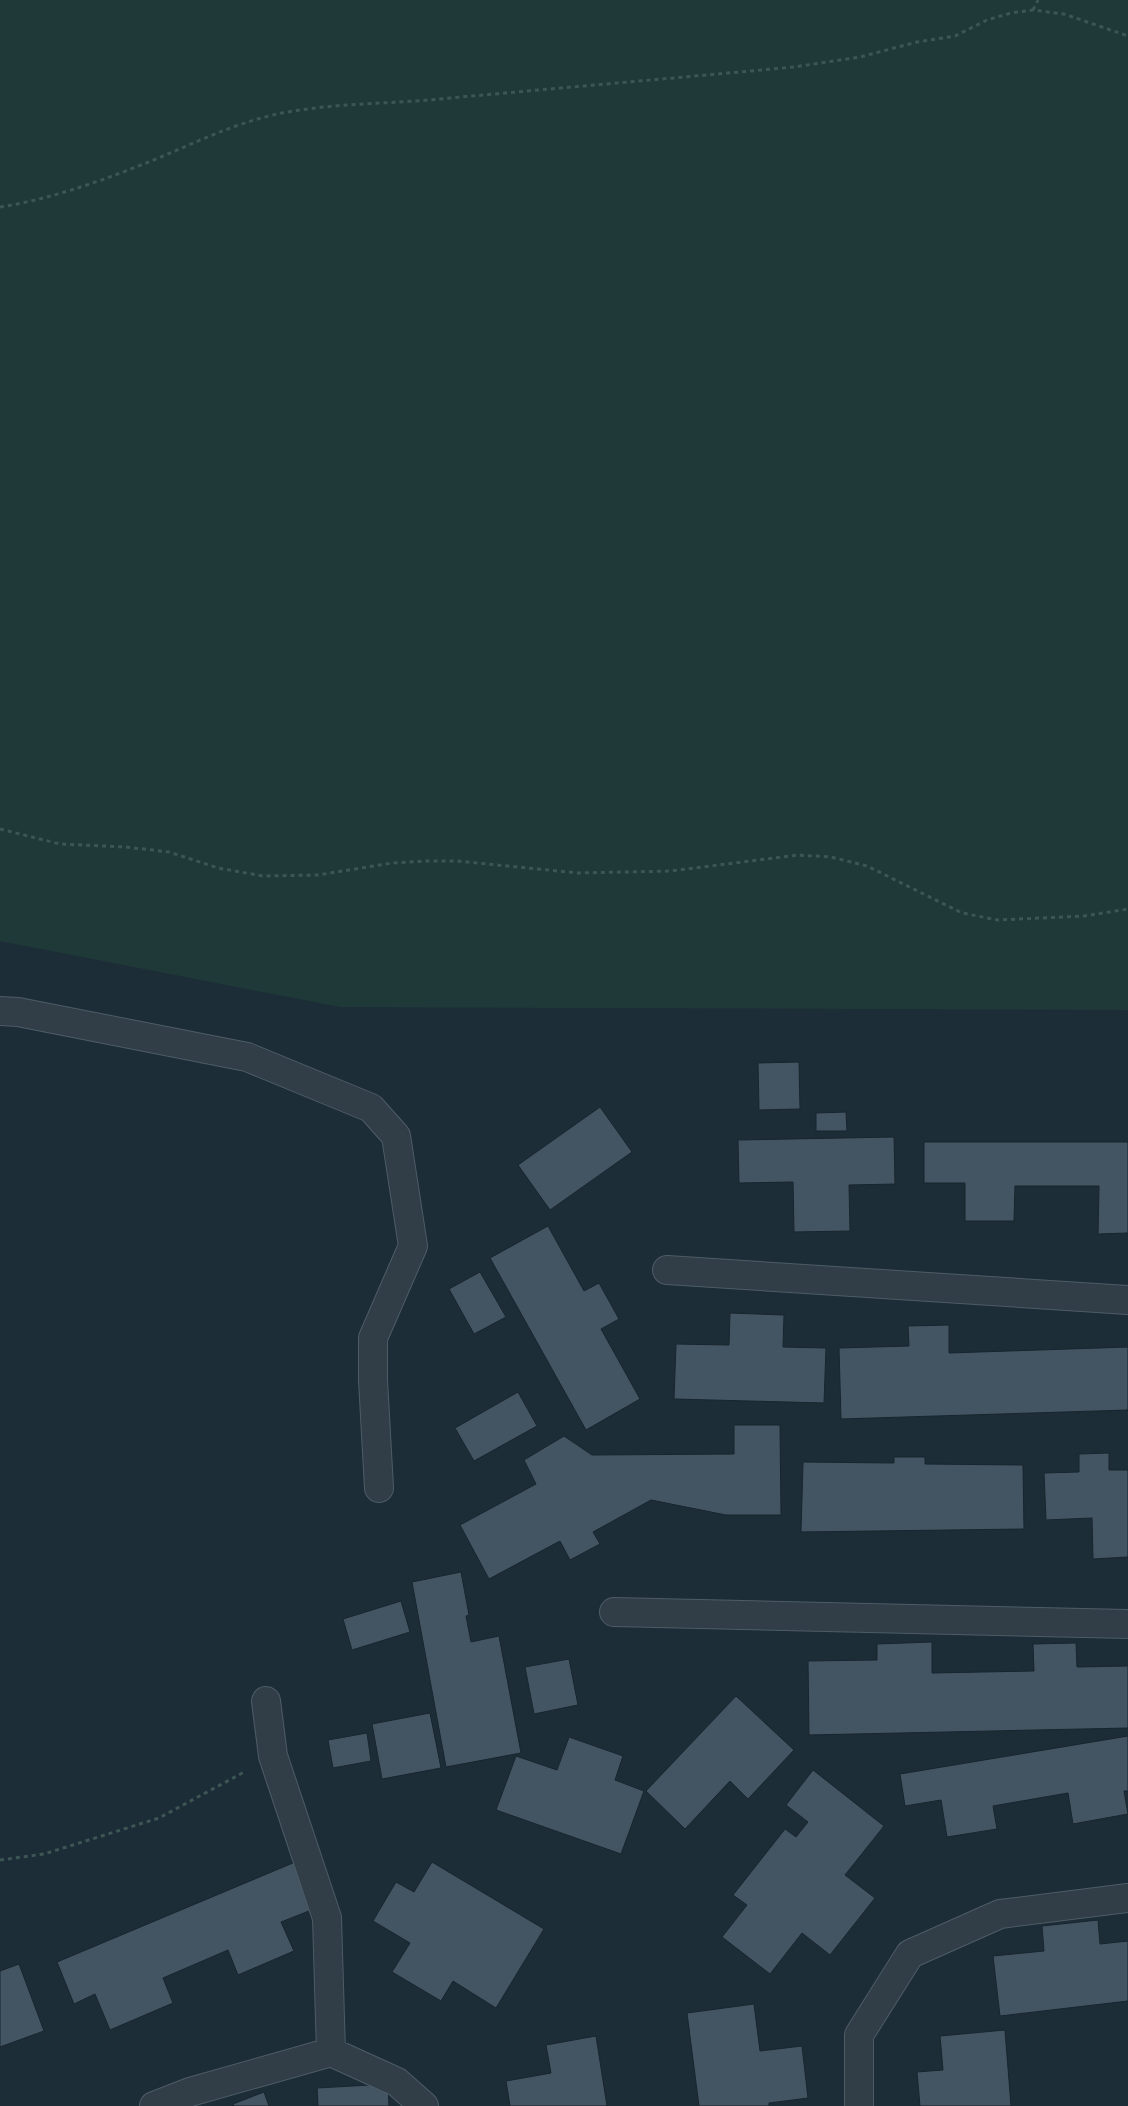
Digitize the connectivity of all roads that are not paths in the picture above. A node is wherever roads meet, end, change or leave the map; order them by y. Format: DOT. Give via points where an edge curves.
graph roads {
  1 [pos="0,1011"];
  2 [pos="667,1270"];
  3 [pos="1128,1300"];
  4 [pos="379,1488"];
  5 [pos="614,1612"];
  6 [pos="1128,1624"];
  7 [pos="266,1701"];
  8 [pos="1128,1898"];
  9 [pos="331,2052"];
  10 [pos="154,2106"];
  11 [pos="424,2106"];
  12 [pos="860,2106"];
  1 -- 4 [label="street" via="247,1057 371,1108 396,1136 413,1246 373,1338"];
  2 -- 3 [label="street"];
  5 -- 6 [label="street"];
  7 -- 9 [label="street" via="273,1756 327,1918"];
  8 -- 12 [label="street" via="1000,1914 910,1954 858,2035"];
  9 -- 10 [label="street" via="190,2092"];
  9 -- 11 [label="street" via="397,2082"];
}
